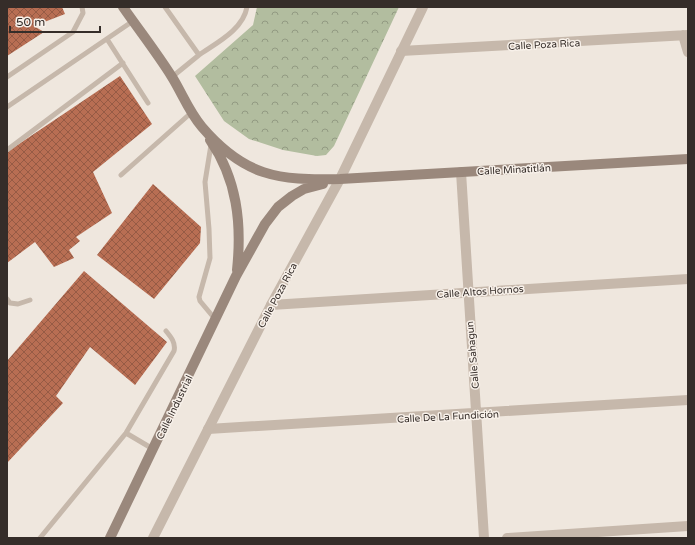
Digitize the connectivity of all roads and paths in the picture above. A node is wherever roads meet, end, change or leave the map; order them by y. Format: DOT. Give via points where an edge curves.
graph roads {
  1 [pos="82,7"];
  2 [pos="123,7"];
  3 [pos="165,7"];
  4 [pos="247,7"];
  5 [pos="422,7"];
  6 [pos="133,21"];
  7 [pos="685,35"];
  8 [pos="107,39"];
  9 [pos="401,51"];
  10 [pos="688,52"];
  11 [pos="199,55"];
  12 [pos="123,63"];
  13 [pos="7,77"];
  14 [pos="172,77"];
  15 [pos="148,103"];
  16 [pos="7,107"];
  17 [pos="192,112"];
  18 [pos="201,126"];
  19 [pos="212,142"];
  20 [pos="7,150"];
  21 [pos="688,159"];
  22 [pos="461,172"];
  23 [pos="122,175"];
  24 [pos="340,179"];
  25 [pos="236,276"];
  26 [pos="688,279"];
  27 [pos="467,292"];
  28 [pos="7,299"];
  29 [pos="30,300"];
  30 [pos="271,305"];
  31 [pos="216,319"];
  32 [pos="166,331"];
  33 [pos="688,400"];
  34 [pos="477,414"];
  35 [pos="208,430"];
  36 [pos="126,433"];
  37 [pos="154,449"];
  38 [pos="688,526"];
  39 [pos="40,538"];
  40 [pos="110,538"];
  41 [pos="153,538"];
  42 [pos="484,538"];
  43 [pos="507,538"];
  1 -- 13 [label="lane" via="82,13 73,32"];
  2 -- 6 [label="main road"];
  3 -- 11 [label="lane"];
  4 -- 11 [label="lane" via="237,27"];
  5 -- 9 [label="street, Calle Poza Rica"];
  6 -- 8 [label="lane"];
  6 -- 14 [label="main road"];
  7 -- 9 [label="street, Calle Poza Rica"];
  7 -- 10 [label="street"];
  8 -- 12 [label="lane"];
  8 -- 16 [label="lane"];
  9 -- 24 [label="street, Calle Poza Rica"];
  11 -- 14 [label="lane"];
  12 -- 15 [label="lane"];
  12 -- 20 [label="lane"];
  14 -- 17 [label="main road"];
  17 -- 18 [label="main road"];
  17 -- 23 [label="lane"];
  18 -- 19 [label="main road"];
  18 -- 24 [label="main road" via="231,156 256,170 275,177 304,181"];
  19 -- 25 [label="main road" via="234,190 240,240"];
  19 -- 31 [label="lane" via="204,182 210,258 199,297"];
  21 -- 22 [label="main road, Calle Minatitlán"];
  22 -- 24 [label="main road, Calle Minatitlán"];
  22 -- 27 [label="street, Calle Sahagun"];
  24 -- 25 [label="main road" via="304,189 278,207 265,224"];
  24 -- 30 [label="street, Calle Poza Rica"];
  25 -- 31 [label="main road, Calle Industrial"];
  26 -- 27 [label="street, Calle Altos Hornos"];
  27 -- 30 [label="street, Calle Altos Hornos"];
  27 -- 34 [label="street, Calle Sahagun"];
  28 -- 29 [label="lane" via="10,303 18,304"];
  30 -- 35 [label="street, Calle Poza Rica"];
  31 -- 37 [label="main road, Calle Industrial"];
  32 -- 36 [label="lane" via="175,346 174,351"];
  33 -- 34 [label="street, Calle De La Fundición"];
  34 -- 35 [label="street, Calle De La Fundición"];
  34 -- 42 [label="street, Calle Sahagun"];
  35 -- 41 [label="street, Calle Poza Rica"];
  36 -- 37 [label="lane"];
  36 -- 39 [label="lane"];
  37 -- 40 [label="main road, Calle Industrial"];
  38 -- 43 [label="street"];
}
